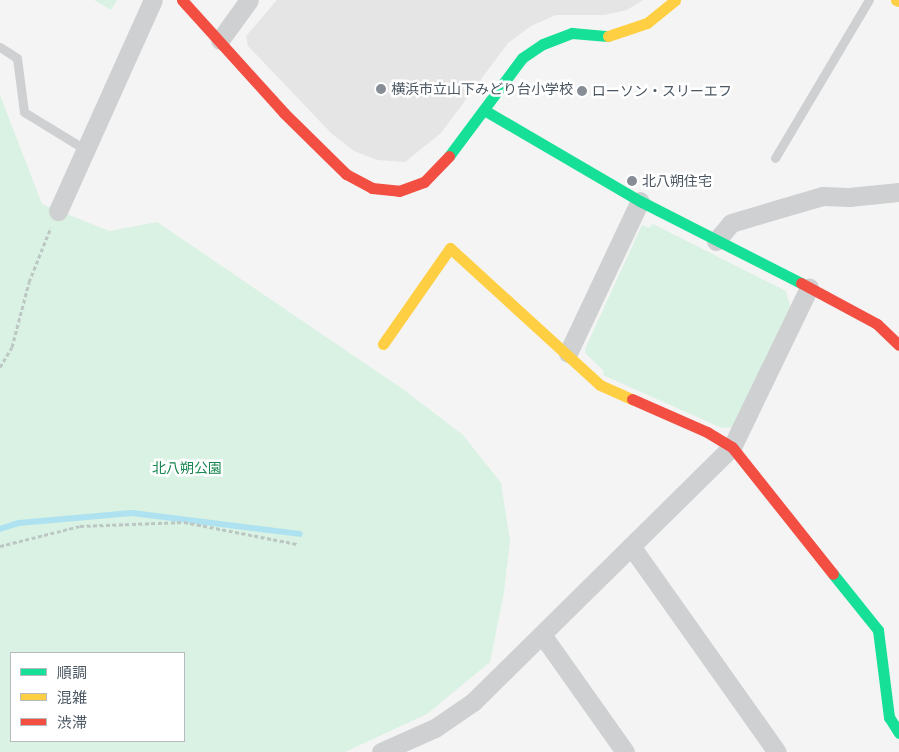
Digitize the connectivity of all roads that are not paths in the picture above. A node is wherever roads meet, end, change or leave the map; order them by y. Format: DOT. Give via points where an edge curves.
graph roads {
  1 [pos="153,0"];
  2 [pos="182,0"];
  3 [pos="249,0"];
  4 [pos="675,0"];
  5 [pos="869,0"];
  6 [pos="220,40"];
  7 [pos="0,47"];
  8 [pos="484,110"];
  9 [pos="86,150"];
  10 [pos="775,158"];
  11 [pos="899,192"];
  12 [pos="640,201"];
  13 [pos="58,211"];
  14 [pos="716,241"];
  15 [pos="809,288"];
  16 [pos="383,344"];
  17 [pos="899,345"];
  18 [pos="568,353"];
  19 [pos="732,447"];
  20 [pos="632,546"];
  21 [pos="543,636"];
  22 [pos="899,734"];
  23 [pos="381,752"];
  24 [pos="625,752"];
  25 [pos="777,752"];
  1 -- 9 [label="street"];
  2 -- 6 [label="street"];
  3 -- 6 [label="street"];
  4 -- 8 [label="street" via="647,24 609,36 572,33 544,44 522,58"];
  5 -- 10 [label="lane"];
  6 -- 8 [label="street" via="284,113 346,174 372,188 399,191 424,182"];
  7 -- 9 [label="lane" via="17,58 24,112"];
  8 -- 12 [label="street"];
  9 -- 13 [label="street"];
  11 -- 14 [label="street" via="822,196 731,222"];
  12 -- 14 [label="street"];
  12 -- 18 [label="street"];
  14 -- 15 [label="street"];
  15 -- 17 [label="street" via="877,324"];
  15 -- 19 [label="street"];
  16 -- 18 [label="street" via="450,248"];
  18 -- 19 [label="street" via="600,385 707,432"];
  19 -- 20 [label="street"];
  19 -- 22 [label="street" via="878,630 889,718"];
  20 -- 21 [label="street"];
  20 -- 25 [label="street"];
  21 -- 23 [label="street" via="473,702 434,728"];
  21 -- 24 [label="street"];
}
